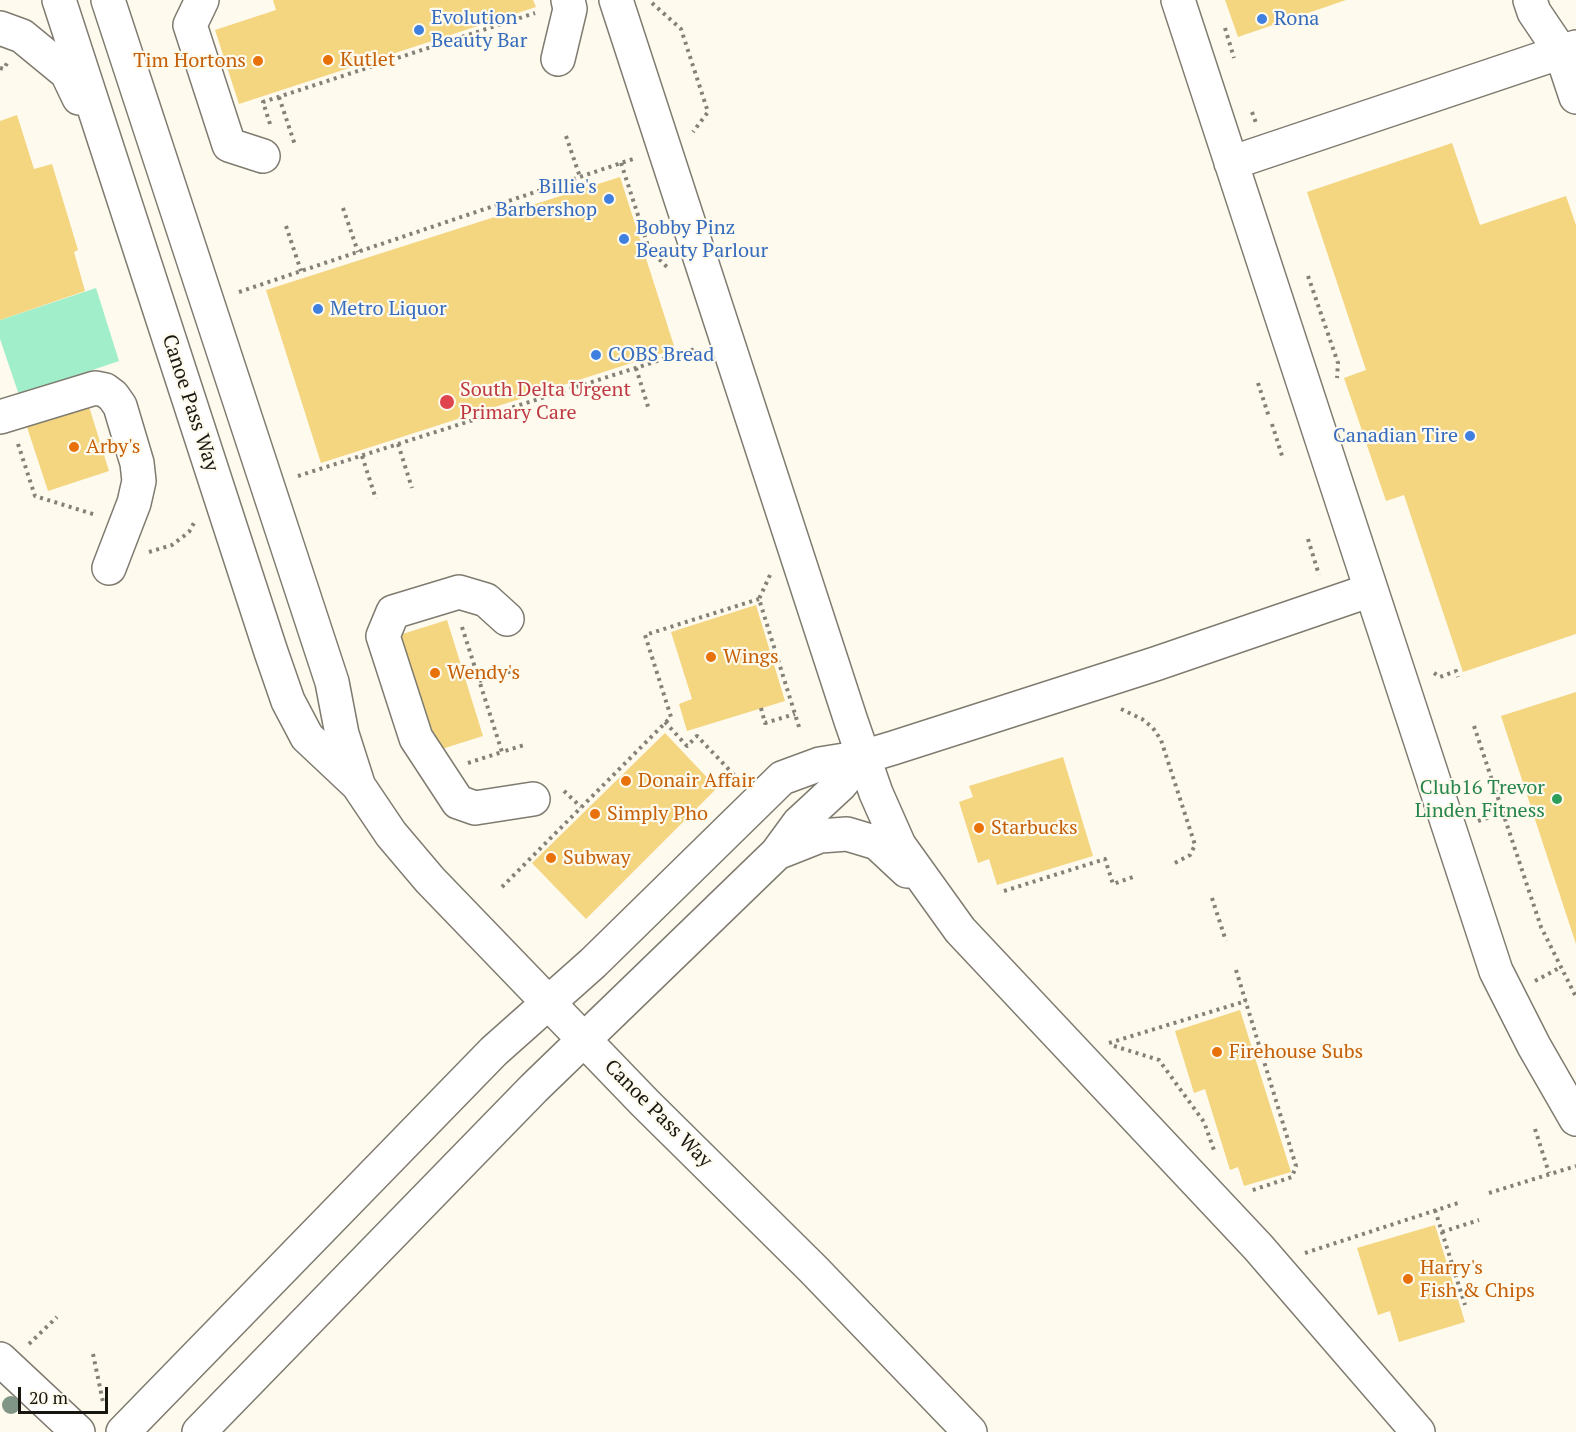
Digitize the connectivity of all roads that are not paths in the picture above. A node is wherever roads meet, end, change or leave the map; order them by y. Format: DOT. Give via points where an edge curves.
graph roads {
  1 [pos="59,0"];
  2 [pos="108,0"];
  3 [pos="202,0"];
  4 [pos="568,0"];
  5 [pos="616,0"];
  6 [pos="1178,0"];
  7 [pos="1530,0"];
  8 [pos="0,28"];
  9 [pos="1568,49"];
  10 [pos="558,59"];
  11 [pos="1576,97"];
  12 [pos="262,142"];
  13 [pos="110,159"];
  14 [pos="1231,163"];
  15 [pos="4,416"];
  16 [pos="109,568"];
  17 [pos="1371,590"];
  18 [pos="507,619"];
  19 [pos="864,757"];
  20 [pos="358,785"];
  21 [pos="548,795"];
  22 [pos="777,853"];
  23 [pos="930,891"];
  24 [pos="549,1002"];
  25 [pos="585,1040"];
  26 [pos="1576,1119"];
  27 [pos="14,1352"];
  28 [pos="78,1432"];
  29 [pos="123,1432"];
  30 [pos="199,1432"];
  31 [pos="970,1432"];
  32 [pos="1418,1432"];
  1 -- 13 [label="street, Canoe Pass Way"];
  2 -- 20 [label="street, Canoe Pass Way" via="332,682 342,734"];
  3 -- 12 [label="street" via="190,25 229,145"];
  4 -- 10 [label="street" via="570,9"];
  5 -- 19 [label="street"];
  6 -- 14 [label="street"];
  7 -- 9 [label="street" via="1534,12"];
  8 -- 13 [label="street" via="22,36 67,74"];
  9 -- 11 [label="street"];
  9 -- 14 [label="street"];
  13 -- 20 [label="street, Canoe Pass Way" via="288,701 307,737"];
  14 -- 17 [label="street"];
  15 -- 16 [label="street" via="95,388 113,396 120,406 139,482"];
  17 -- 19 [label="street"];
  17 -- 26 [label="street" via="1496,971"];
  18 -- 21 [label="street" via="486,600 459,592 393,612 383,636 416,738 458,802 475,808"];
  19 -- 22 [label="street" via="799,824"];
  19 -- 23 [label="street" via="899,845"];
  19 -- 24 [label="street" via="820,764 782,778"];
  20 -- 24 [label="street, Canoe Pass Way" via="391,834 430,880"];
  22 -- 23 [label="street" via="820,836 847,834 877,843"];
  22 -- 25 [label="street"];
  23 -- 32 [label="street" via="960,930 1258,1247"];
  24 -- 25 [label="street, Canoe Pass Way"];
  24 -- 29 [label="street" via="494,1051"];
  25 -- 30 [label="street"];
  25 -- 31 [label="street, Canoe Pass Way"];
  27 -- 28 [label="street"];
}
